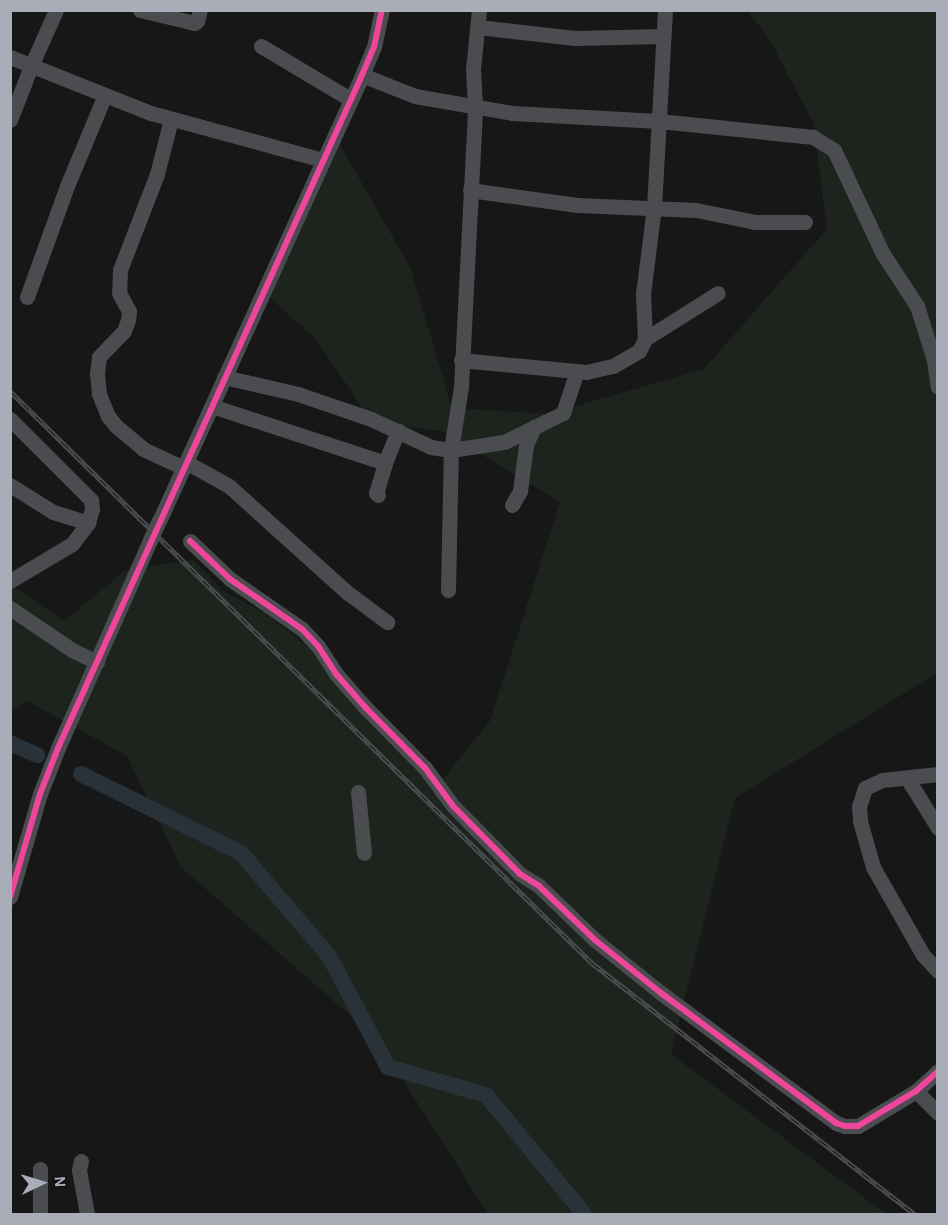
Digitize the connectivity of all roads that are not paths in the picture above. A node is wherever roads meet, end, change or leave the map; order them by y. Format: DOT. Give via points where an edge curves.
graph roads {
  1 [pos="56,10"];
  2 [pos="140,10"];
  3 [pos="200,10"];
  4 [pos="382,10"];
  5 [pos="480,10"];
  6 [pos="665,10"];
  7 [pos="478,27"];
  8 [pos="663,36"];
  9 [pos="261,46"];
  10 [pos="10,57"];
  11 [pos="31,66"];
  12 [pos="362,75"];
  13 [pos="104,97"];
  14 [pos="350,99"];
  15 [pos="475,107"];
  16 [pos="171,119"];
  17 [pos="10,120"];
  18 [pos="659,121"];
  19 [pos="323,160"];
  20 [pos="470,190"];
  21 [pos="654,207"];
  22 [pos="805,222"];
  23 [pos="718,293"];
  24 [pos="27,297"];
  25 [pos="645,339"];
  26 [pos="461,360"];
  27 [pos="577,371"];
  28 [pos="224,377"];
  29 [pos="938,387"];
  30 [pos="212,406"];
  31 [pos="10,419"];
  32 [pos="534,427"];
  33 [pos="398,431"];
  34 [pos="451,450"];
  35 [pos="385,463"];
  36 [pos="185,465"];
  37 [pos="10,485"];
  38 [pos="378,495"];
  39 [pos="512,505"];
  40 [pos="88,523"];
  41 [pos="190,541"];
  42 [pos="10,581"];
  43 [pos="448,590"];
  44 [pos="10,608"];
  45 [pos="387,622"];
  46 [pos="97,662"];
  47 [pos="938,774"];
  48 [pos="907,778"];
  49 [pos="358,792"];
  50 [pos="938,828"];
  51 [pos="364,853"];
  52 [pos="10,897"];
  53 [pos="938,971"];
  54 [pos="938,1071"];
  55 [pos="916,1091"];
  56 [pos="938,1113"];
  57 [pos="81,1161"];
  58 [pos="40,1169"];
  59 [pos="40,1215"];
  60 [pos="87,1215"];
  1 -- 11 [label="street"];
  2 -- 3 [label="street" via="194,23"];
  4 -- 12 [label="street" via="374,48"];
  5 -- 7 [label="street"];
  6 -- 8 [label="street"];
  7 -- 8 [label="street" via="574,38"];
  7 -- 15 [label="street" via="473,69"];
  8 -- 18 [label="street"];
  9 -- 14 [label="street"];
  10 -- 11 [label="street"];
  11 -- 13 [label="street"];
  11 -- 17 [label="street"];
  12 -- 14 [label="street"];
  12 -- 15 [label="street" via="415,96"];
  13 -- 16 [label="street"];
  13 -- 24 [label="street"];
  14 -- 19 [label="street"];
  15 -- 18 [label="street" via="549,117"];
  15 -- 20 [label="street"];
  16 -- 19 [label="street"];
  16 -- 36 [label="street" via="157,174 120,270 119,293 129,311 128,320 124,331 99,357 97,374 99,394 116,426 143,449"];
  18 -- 21 [label="street"];
  18 -- 29 [label="street" via="813,137 834,150 883,254 917,306"];
  19 -- 28 [label="street"];
  20 -- 21 [label="street" via="577,205"];
  20 -- 26 [label="street"];
  21 -- 22 [label="street" via="696,210 755,222"];
  21 -- 25 [label="street" via="643,294"];
  23 -- 25 [label="street"];
  25 -- 27 [label="street" via="639,351 613,366"];
  26 -- 27 [label="street"];
  26 -- 34 [label="street"];
  27 -- 32 [label="street" via="563,413"];
  28 -- 30 [label="street"];
  28 -- 33 [label="street" via="298,394"];
  30 -- 35 [label="street"];
  30 -- 36 [label="street"];
  31 -- 40 [label="street" via="91,500"];
  32 -- 34 [label="street" via="504,442"];
  32 -- 39 [label="street" via="526,445 520,491"];
  33 -- 34 [label="street" via="431,447"];
  33 -- 35 [label="street"];
  34 -- 43 [label="street"];
  35 -- 38 [label="street"];
  36 -- 45 [label="street" via="229,486 348,593"];
  36 -- 46 [label="street, bridge"];
  37 -- 40 [label="street" via="53,512"];
  40 -- 42 [label="street" via="65,549"];
  41 -- 55 [label="street" via="230,579 302,629 364,707 426,768 453,806 519,874 539,886 595,940 661,993 845,1126 858,1126"];
  44 -- 46 [label="street"];
  46 -- 52 [label="street" via="40,794"];
  47 -- 48 [label="street"];
  48 -- 50 [label="street"];
  48 -- 53 [label="street" via="882,780 865,788 860,796 860,820 873,867 923,955"];
  49 -- 51 [label="street"];
  54 -- 55 [label="street"];
  55 -- 56 [label="street"];
  57 -- 60 [label="street"];
  58 -- 59 [label="street"];
}
